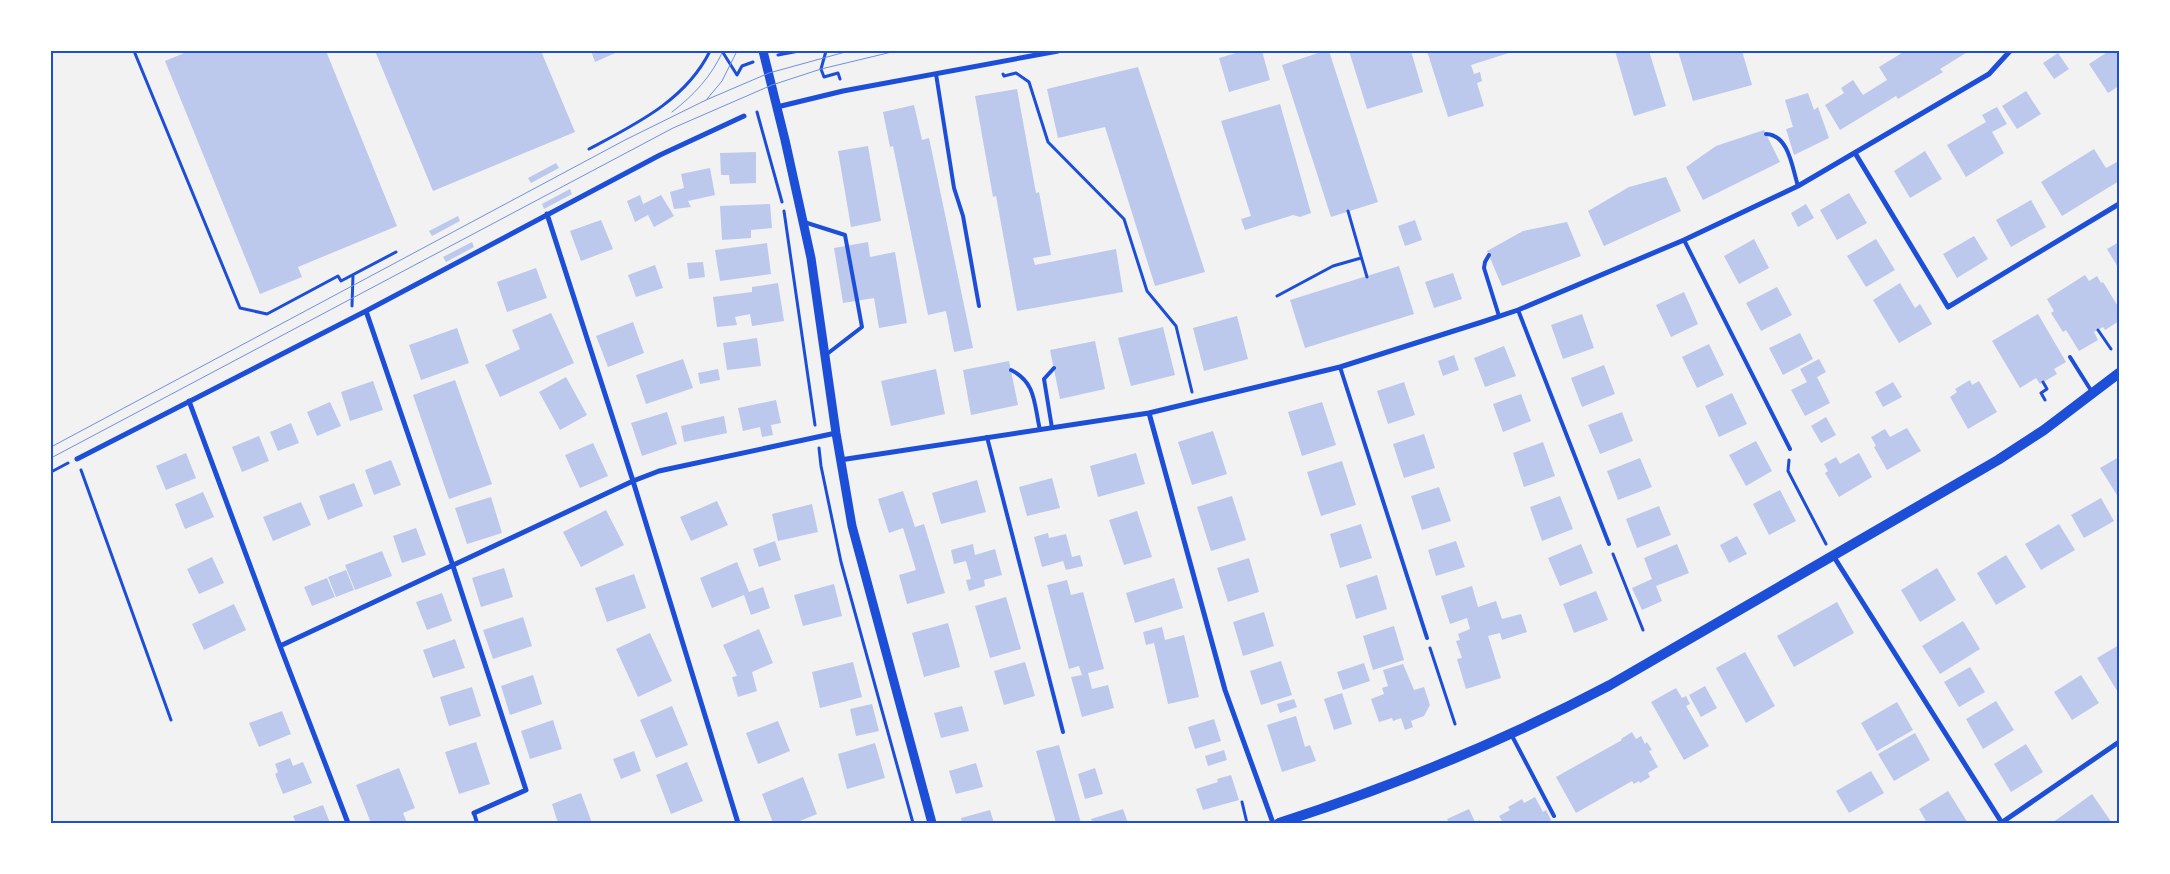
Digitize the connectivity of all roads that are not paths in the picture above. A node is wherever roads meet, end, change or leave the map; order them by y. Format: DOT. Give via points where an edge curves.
graph roads {
  1 [pos="763,51"];
  2 [pos="1058,51"];
  3 [pos="2010,51"];
  4 [pos="936,74"];
  5 [pos="777,107"];
  6 [pos="744,116"];
  7 [pos="1766,134"];
  8 [pos="1855,153"];
  9 [pos="1798,186"];
  10 [pos="2119,204"];
  11 [pos="547,214"];
  12 [pos="804,222"];
  13 [pos="1684,240"];
  14 [pos="1489,255"];
  15 [pos="979,306"];
  16 [pos="1518,310"];
  17 [pos="366,311"];
  18 [pos="1499,316"];
  19 [pos="825,355"];
  20 [pos="2070,358"];
  21 [pos="1340,367"];
  22 [pos="1054,368"];
  23 [pos="1010,370"];
  24 [pos="2119,374"];
  25 [pos="2093,394"];
  26 [pos="189,401"];
  27 [pos="1149,413"];
  28 [pos="1052,428"];
  29 [pos="1040,430"];
  30 [pos="836,433"];
  31 [pos="987,437"];
  32 [pos="1790,449"];
  33 [pos="77,459"];
  34 [pos="840,460"];
  35 [pos="634,481"];
  36 [pos="1609,544"];
  37 [pos="1834,557"];
  38 [pos="453,566"];
  39 [pos="1427,638"];
  40 [pos="280,646"];
  41 [pos="1063,732"];
  42 [pos="1511,734"];
  43 [pos="2119,742"];
  44 [pos="474,813"];
  45 [pos="1554,816"];
  46 [pos="1284,822"];
  47 [pos="348,823"];
  48 [pos="477,823"];
  49 [pos="738,823"];
  50 [pos="932,823"];
  51 [pos="1273,823"];
  52 [pos="2001,823"];
  1 -- 5 [label="street"];
  2 -- 4 [label="street"];
  3 -- 8 [label="street" via="1989,74"];
  4 -- 5 [label="street"];
  4 -- 15 [label="lane" via="954,188 963,216"];
  5 -- 12 [label="street"];
  6 -- 11 [label="street"];
  7 -- 9 [label="lane" via="1775,134 1782,140"];
  8 -- 9 [label="street"];
  8 -- 10 [label="street" via="1948,307"];
  9 -- 13 [label="street"];
  11 -- 17 [label="street"];
  11 -- 35 [label="street"];
  12 -- 19 [label="street"];
  12 -- 19 [label="lane" via="845,234 862,327"];
  13 -- 16 [label="street"];
  13 -- 32 [label="lane"];
  14 -- 18 [label="lane" via="1484,268"];
  16 -- 18 [label="street"];
  16 -- 36 [label="lane"];
  17 -- 26 [label="street"];
  17 -- 38 [label="street"];
  18 -- 21 [label="street"];
  19 -- 30 [label="street"];
  20 -- 25 [label="lane"];
  21 -- 27 [label="street"];
  21 -- 39 [label="lane"];
  22 -- 28 [label="lane" via="1044,379"];
  23 -- 29 [label="lane" via="1022,376 1030,387"];
  24 -- 25 [label="main road"];
  25 -- 37 [label="main road" via="1998,460"];
  26 -- 33 [label="street"];
  26 -- 40 [label="street"];
  27 -- 28 [label="street"];
  27 -- 51 [label="street" via="1225,690"];
  28 -- 29 [label="street"];
  29 -- 31 [label="street"];
  30 -- 34 [label="street"];
  30 -- 35 [label="street" via="659,471"];
  31 -- 34 [label="street"];
  31 -- 41 [label="lane"];
  34 -- 50 [label="street" via="852,526"];
  35 -- 38 [label="street"];
  35 -- 49 [label="street"];
  37 -- 42 [label="main road" via="1610,685"];
  37 -- 52 [label="street"];
  38 -- 40 [label="street"];
  38 -- 44 [label="street" via="526,790"];
  40 -- 47 [label="street"];
  42 -- 45 [label="lane"];
  42 -- 46 [label="main road" via="1424,772"];
  43 -- 52 [label="street"];
  44 -- 48 [label="lane"];
}
